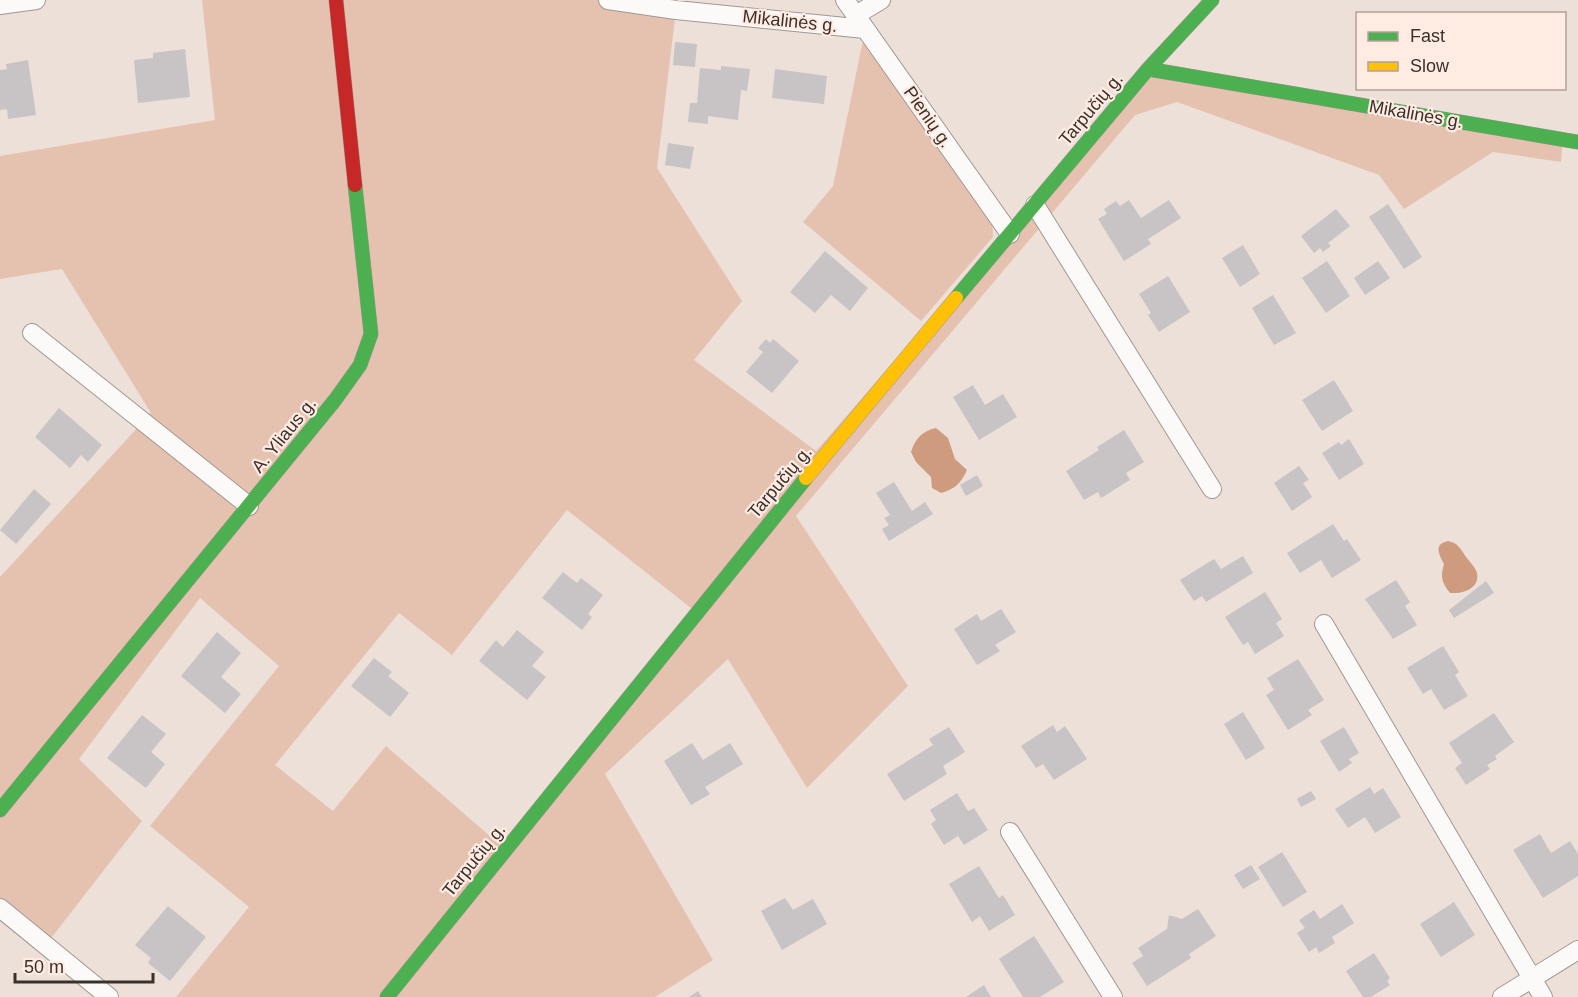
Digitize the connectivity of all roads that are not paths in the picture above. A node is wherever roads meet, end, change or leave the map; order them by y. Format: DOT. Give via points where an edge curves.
graph roads {
  1 [pos="36,0"];
  2 [pos="336,0"];
  3 [pos="608,0"];
  4 [pos="845,0"];
  5 [pos="880,0"];
  6 [pos="1212,0"];
  7 [pos="0,5"];
  8 [pos="861,22"];
  9 [pos="1148,69"];
  10 [pos="1578,142"];
  11 [pos="1035,205"];
  12 [pos="1010,234"];
  13 [pos="32,333"];
  14 [pos="1212,489"];
  15 [pos="249,506"];
  16 [pos="1324,624"];
  17 [pos="0,810"];
  18 [pos="1010,832"];
  19 [pos="0,908"];
  20 [pos="1578,950"];
  21 [pos="1532,978"];
  22 [pos="110,997"];
  23 [pos="387,997"];
  24 [pos="1113,997"];
  25 [pos="1502,997"];
  26 [pos="1543,997"];
  1 -- 7 [label="street"];
  2 -- 15 [label="street, A. Yliaus g." via="370,334 360,365"];
  3 -- 8 [label="street, Mikalinės g." via="676,10"];
  4 -- 8 [label="street, Pienių g."];
  5 -- 8 [label="street"];
  6 -- 9 [label="street, Tarpučių g."];
  8 -- 12 [label="street, Pienių g."];
  9 -- 10 [label="street, Mikalinės g."];
  9 -- 11 [label="street, Tarpučių g."];
  11 -- 12 [label="street, Tarpučių g."];
  11 -- 14 [label="street"];
  12 -- 23 [label="street, Tarpučių g." via="704,603"];
  13 -- 15 [label="street"];
  15 -- 17 [label="street, A. Yliaus g."];
  16 -- 21 [label="street"];
  18 -- 24 [label="street"];
  19 -- 22 [label="street"];
  20 -- 21 [label="street"];
  21 -- 25 [label="street"];
  21 -- 26 [label="street"];
}
